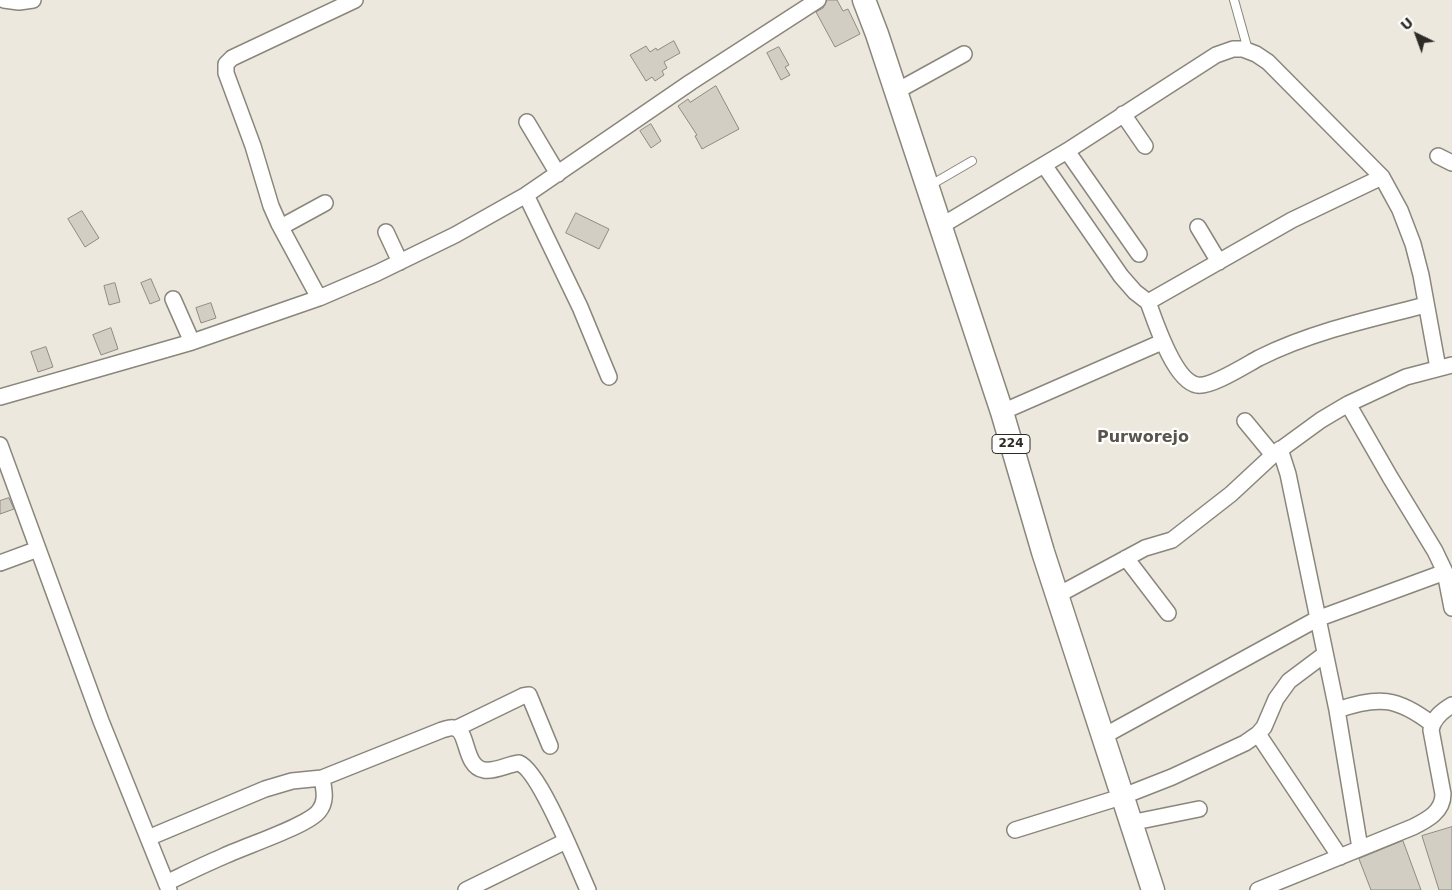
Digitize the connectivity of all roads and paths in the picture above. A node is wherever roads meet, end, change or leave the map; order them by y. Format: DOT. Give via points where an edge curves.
graph roads {
  1 [pos="4,0"];
  2 [pos="33,0"];
  3 [pos="355,0"];
  4 [pos="818,0"];
  5 [pos="864,0"];
  6 [pos="1234,0"];
  7 [pos="1248,50"];
  8 [pos="964,54"];
  9 [pos="895,92"];
  10 [pos="1123,114"];
  11 [pos="527,122"];
  12 [pos="1145,146"];
  13 [pos="1067,151"];
  14 [pos="1438,156"];
  15 [pos="972,161"];
  16 [pos="1452,163"];
  17 [pos="1044,165"];
  18 [pos="558,174"];
  19 [pos="1382,177"];
  20 [pos="928,187"];
  21 [pos="526,195"];
  22 [pos="325,203"];
  23 [pos="941,226"];
  24 [pos="281,227"];
  25 [pos="1198,227"];
  26 [pos="386,232"];
  27 [pos="1139,254"];
  28 [pos="400,262"];
  29 [pos="1219,262"];
  30 [pos="319,298"];
  31 [pos="173,299"];
  32 [pos="1148,302"];
  33 [pos="1426,305"];
  34 [pos="192,342"];
  35 [pos="1162,342"];
  36 [pos="1445,366"];
  37 [pos="609,376"];
  38 [pos="0,397"];
  39 [pos="1348,404"];
  40 [pos="1002,412"];
  41 [pos="1245,420"];
  42 [pos="0,445"];
  43 [pos="1276,452"];
  44 [pos="38,549"];
  45 [pos="1126,558"];
  46 [pos="0,563"];
  47 [pos="1445,572"];
  48 [pos="1058,595"];
  49 [pos="1452,608"];
  50 [pos="1168,613"];
  51 [pos="1317,619"];
  52 [pos="1325,654"];
  53 [pos="1452,705"];
  54 [pos="1337,710"];
  55 [pos="1432,724"];
  56 [pos="457,728"];
  57 [pos="1258,734"];
  58 [pos="1102,738"];
  59 [pos="550,746"];
  60 [pos="322,778"];
  61 [pos="1121,797"];
  62 [pos="1199,809"];
  63 [pos="1130,823"];
  64 [pos="1015,830"];
  65 [pos="148,838"];
  66 [pos="566,841"];
  67 [pos="1360,848"];
  68 [pos="1340,857"];
  69 [pos="168,887"];
  70 [pos="466,890"];
  71 [pos="588,890"];
  72 [pos="1153,890"];
  73 [pos="1258,890"];
  1 -- 2 [label="street"];
  3 -- 24 [label="street" via="232,58 226,67 267,194"];
  4 -- 18 [label="street"];
  5 -- 9 [label="main road, 224"];
  6 -- 7 [label="lane"];
  7 -- 10 [label="street" via="1233,49 1205,61"];
  7 -- 19 [label="street" via="1268,62"];
  8 -- 9 [label="street"];
  9 -- 20 [label="main road, 224"];
  10 -- 12 [label="street"];
  10 -- 13 [label="street"];
  11 -- 18 [label="street"];
  13 -- 17 [label="street"];
  13 -- 27 [label="street"];
  14 -- 16 [label="street"];
  15 -- 20 [label="lane"];
  17 -- 23 [label="street"];
  17 -- 32 [label="street" via="1121,276"];
  18 -- 21 [label="street"];
  19 -- 29 [label="street" via="1292,220"];
  19 -- 33 [label="street" via="1413,244"];
  20 -- 23 [label="main road, 224"];
  21 -- 28 [label="street"];
  21 -- 37 [label="street"];
  22 -- 24 [label="street"];
  23 -- 40 [label="main road, 224"];
  24 -- 30 [label="street"];
  25 -- 29 [label="street"];
  26 -- 28 [label="street"];
  28 -- 30 [label="street"];
  29 -- 32 [label="street"];
  30 -- 34 [label="street"];
  31 -- 34 [label="street"];
  32 -- 35 [label="street"];
  33 -- 35 [label="street" via="1319,333 1274,350 1202,385 1195,385 1185,377"];
  33 -- 36 [label="street"];
  34 -- 38 [label="street"];
  35 -- 40 [label="street"];
  36 -- 39 [label="street" via="1382,387"];
  39 -- 43 [label="street"];
  39 -- 47 [label="street"];
  40 -- 48 [label="main road, 224"];
  41 -- 43 [label="street"];
  42 -- 44 [label="street"];
  43 -- 45 [label="street" via="1231,494 1172,540"];
  43 -- 51 [label="street" via="1290,484"];
  44 -- 46 [label="street"];
  44 -- 65 [label="street"];
  45 -- 48 [label="street"];
  45 -- 50 [label="street"];
  47 -- 49 [label="street"];
  47 -- 51 [label="street"];
  48 -- 58 [label="main road, 224"];
  51 -- 52 [label="street"];
  51 -- 58 [label="street"];
  52 -- 54 [label="street"];
  52 -- 57 [label="street" via="1285,685"];
  53 -- 55 [label="street"];
  54 -- 55 [label="street" via="1372,701 1398,703 1416,711"];
  54 -- 67 [label="street"];
  55 -- 67 [label="street" via="1431,737 1444,794 1440,807 1413,827"];
  56 -- 59 [label="street" via="528,695"];
  56 -- 60 [label="street" via="442,730"];
  56 -- 66 [label="street" via="473,762 481,769 519,763 527,768"];
  57 -- 61 [label="street" via="1230,750"];
  57 -- 68 [label="street"];
  58 -- 61 [label="main road, 224"];
  60 -- 65 [label="street" via="292,781 265,790"];
  60 -- 69 [label="street" via="324,800 315,816 222,856"];
  61 -- 63 [label="main road, 224"];
  61 -- 64 [label="street"];
  62 -- 63 [label="street"];
  63 -- 72 [label="main road, 224"];
  65 -- 69 [label="street"];
  66 -- 70 [label="street"];
  66 -- 71 [label="street"];
  67 -- 68 [label="street"];
  68 -- 73 [label="street"];
}
